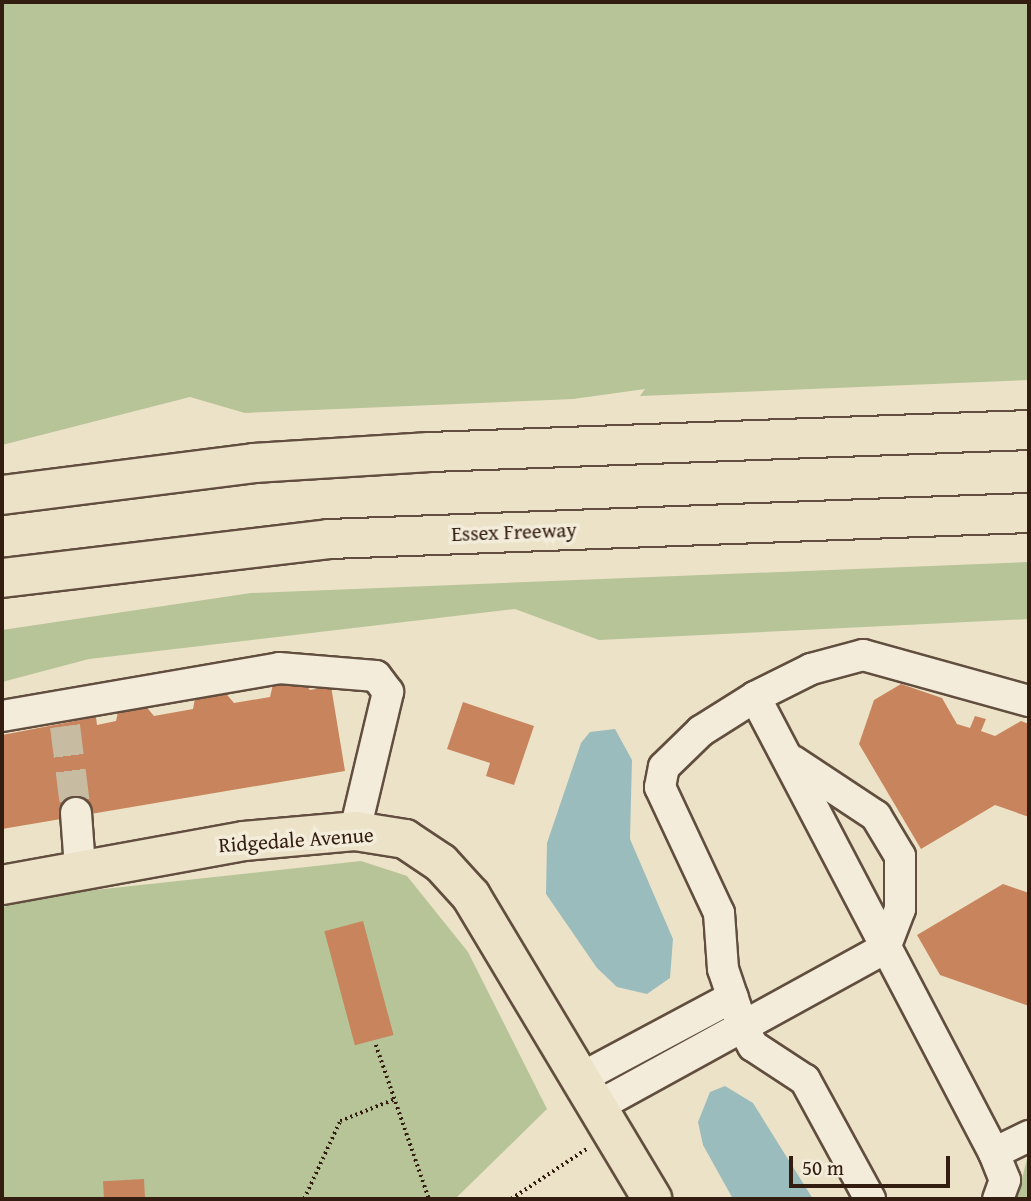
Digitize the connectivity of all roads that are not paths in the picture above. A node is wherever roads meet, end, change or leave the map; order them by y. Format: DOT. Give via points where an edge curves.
graph roads {
  1 [pos="1029,430"];
  2 [pos="2,495"];
  3 [pos="1029,513"];
  4 [pos="2,578"];
  5 [pos="755,697"];
  6 [pos="1029,701"];
  7 [pos="2,716"];
  8 [pos="793,761"];
  9 [pos="76,813"];
  10 [pos="355,831"];
  11 [pos="80,868"];
  12 [pos="2,885"];
  13 [pos="885,948"];
  14 [pos="733,998"];
  15 [pos="743,1028"];
  16 [pos="597,1105"];
  17 [pos="1029,1136"];
  18 [pos="994,1153"];
  19 [pos="652,1199"];
  20 [pos="870,1199"];
  21 [pos="998,1199"];
  1 -- 2 [label="main road" via="430,452 254,463"];
  3 -- 4 [label="main road, Essex Freeway" via="329,539"];
  5 -- 6 [label="lane" via="811,669 863,655"];
  5 -- 8 [label="lane"];
  5 -- 14 [label="lane" via="692,740 664,767 660,787 719,913"];
  7 -- 10 [label="lane" via="63,715 279,668 376,676 388,692"];
  8 -- 13 [label="lane"];
  8 -- 13 [label="lane" via="876,816 900,856 900,909"];
  9 -- 11 [label="lane"];
  10 -- 11 [label="main road, Ridgedale Avenue" via="244,841"];
  10 -- 16 [label="main road, Ridgedale Avenue" via="405,839 441,863 471,895"];
  11 -- 12 [label="main road, Ridgedale Avenue"];
  13 -- 15 [label="lane"];
  13 -- 18 [label="lane"];
  14 -- 15 [label="lane"];
  14 -- 16 [label="lane"];
  15 -- 16 [label="lane"];
  15 -- 20 [label="lane" via="753,1046 805,1080"];
  16 -- 19 [label="main road, Ridgedale Avenue"];
  17 -- 18 [label="lane"];
  18 -- 21 [label="lane" via="1006,1180"];
}
